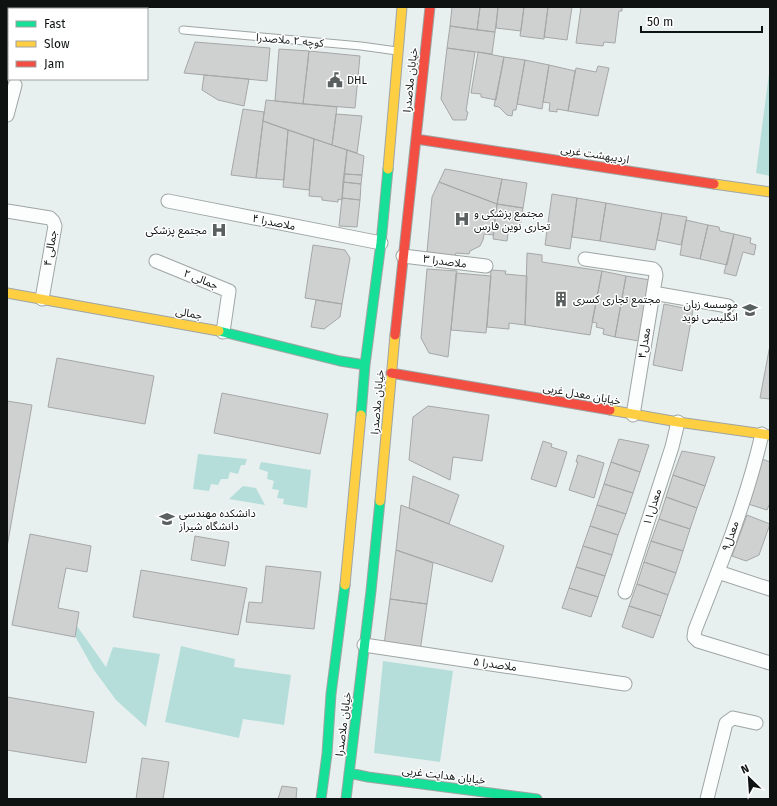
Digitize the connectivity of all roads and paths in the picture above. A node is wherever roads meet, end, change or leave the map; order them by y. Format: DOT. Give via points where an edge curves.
graph roads {
  1 [pos="402,7"];
  2 [pos="430,7"];
  3 [pos="183,30"];
  4 [pos="397,51"];
  5 [pos="15,85"];
  6 [pos="7,116"];
  7 [pos="416,139"];
  8 [pos="770,192"];
  9 [pos="168,201"];
  10 [pos="7,212"];
  11 [pos="380,243"];
  12 [pos="403,256"];
  13 [pos="586,259"];
  14 [pos="156,261"];
  15 [pos="486,266"];
  16 [pos="7,293"];
  17 [pos="653,293"];
  18 [pos="42,299"];
  19 [pos="728,306"];
  20 [pos="223,332"];
  21 [pos="365,365"];
  22 [pos="391,373"];
  23 [pos="633,415"];
  24 [pos="678,422"];
  25 [pos="766,434"];
  26 [pos="718,572"];
  27 [pos="770,589"];
  28 [pos="625,592"];
  29 [pos="364,645"];
  30 [pos="770,663"];
  31 [pos="625,684"];
  32 [pos="756,723"];
  33 [pos="349,773"];
  34 [pos="321,799"];
  35 [pos="346,799"];
  36 [pos="538,799"];
  37 [pos="706,799"];
  1 -- 4 [label="main road, خیابان ملاصدرا"];
  2 -- 7 [label="main road, خیابان ملاصدرا"];
  3 -- 4 [label="lane, کوچه ۲ ملاصدرا"];
  4 -- 11 [label="main road, خیابان ملاصدرا"];
  5 -- 6 [label="street"];
  7 -- 8 [label="main road, اردیبهشت غربی"];
  7 -- 12 [label="main road, خیابان ملاصدرا"];
  9 -- 11 [label="street, ۴ ملاصدرا"];
  10 -- 18 [label="street, ۴ جمالی" via="50,218 53,221 55,226"];
  11 -- 21 [label="main road, خیابان ملاصدرا"];
  12 -- 15 [label="street, ۳ ملاصدرا"];
  12 -- 22 [label="main road, خیابان ملاصدرا"];
  13 -- 17 [label="street, معدل۴" via="655,271"];
  14 -- 20 [label="street, ۲ جمالی" via="229,291"];
  16 -- 18 [label="main road, جمالی"];
  17 -- 19 [label="street"];
  17 -- 23 [label="street, معدل۴"];
  18 -- 20 [label="main road, جمالی"];
  20 -- 21 [label="main road, جمالی"];
  21 -- 34 [label="main road, خیابان ملاصدرا" via="348,588 331,694"];
  22 -- 23 [label="main road, خیابان معدل غربی"];
  22 -- 29 [label="main road, خیابان ملاصدرا"];
  23 -- 24 [label="main road, خیابان معدل غربی"];
  24 -- 25 [label="main road, خیابان معدل غربی"];
  24 -- 28 [label="street, معدل۱۱"];
  25 -- 26 [label="street, معدل۹"];
  26 -- 27 [label="street"];
  26 -- 30 [label="street, معدل۹" via="694,630 694,637 698,641"];
  29 -- 31 [label="street, ۵ ملاصدرا"];
  29 -- 33 [label="main road, خیابان ملاصدرا"];
  32 -- 37 [label="street" via="733,718 726,723"];
  33 -- 35 [label="main road, خیابان ملاصدرا"];
  33 -- 36 [label="main road, خیابان هدایت غربی"];
}
